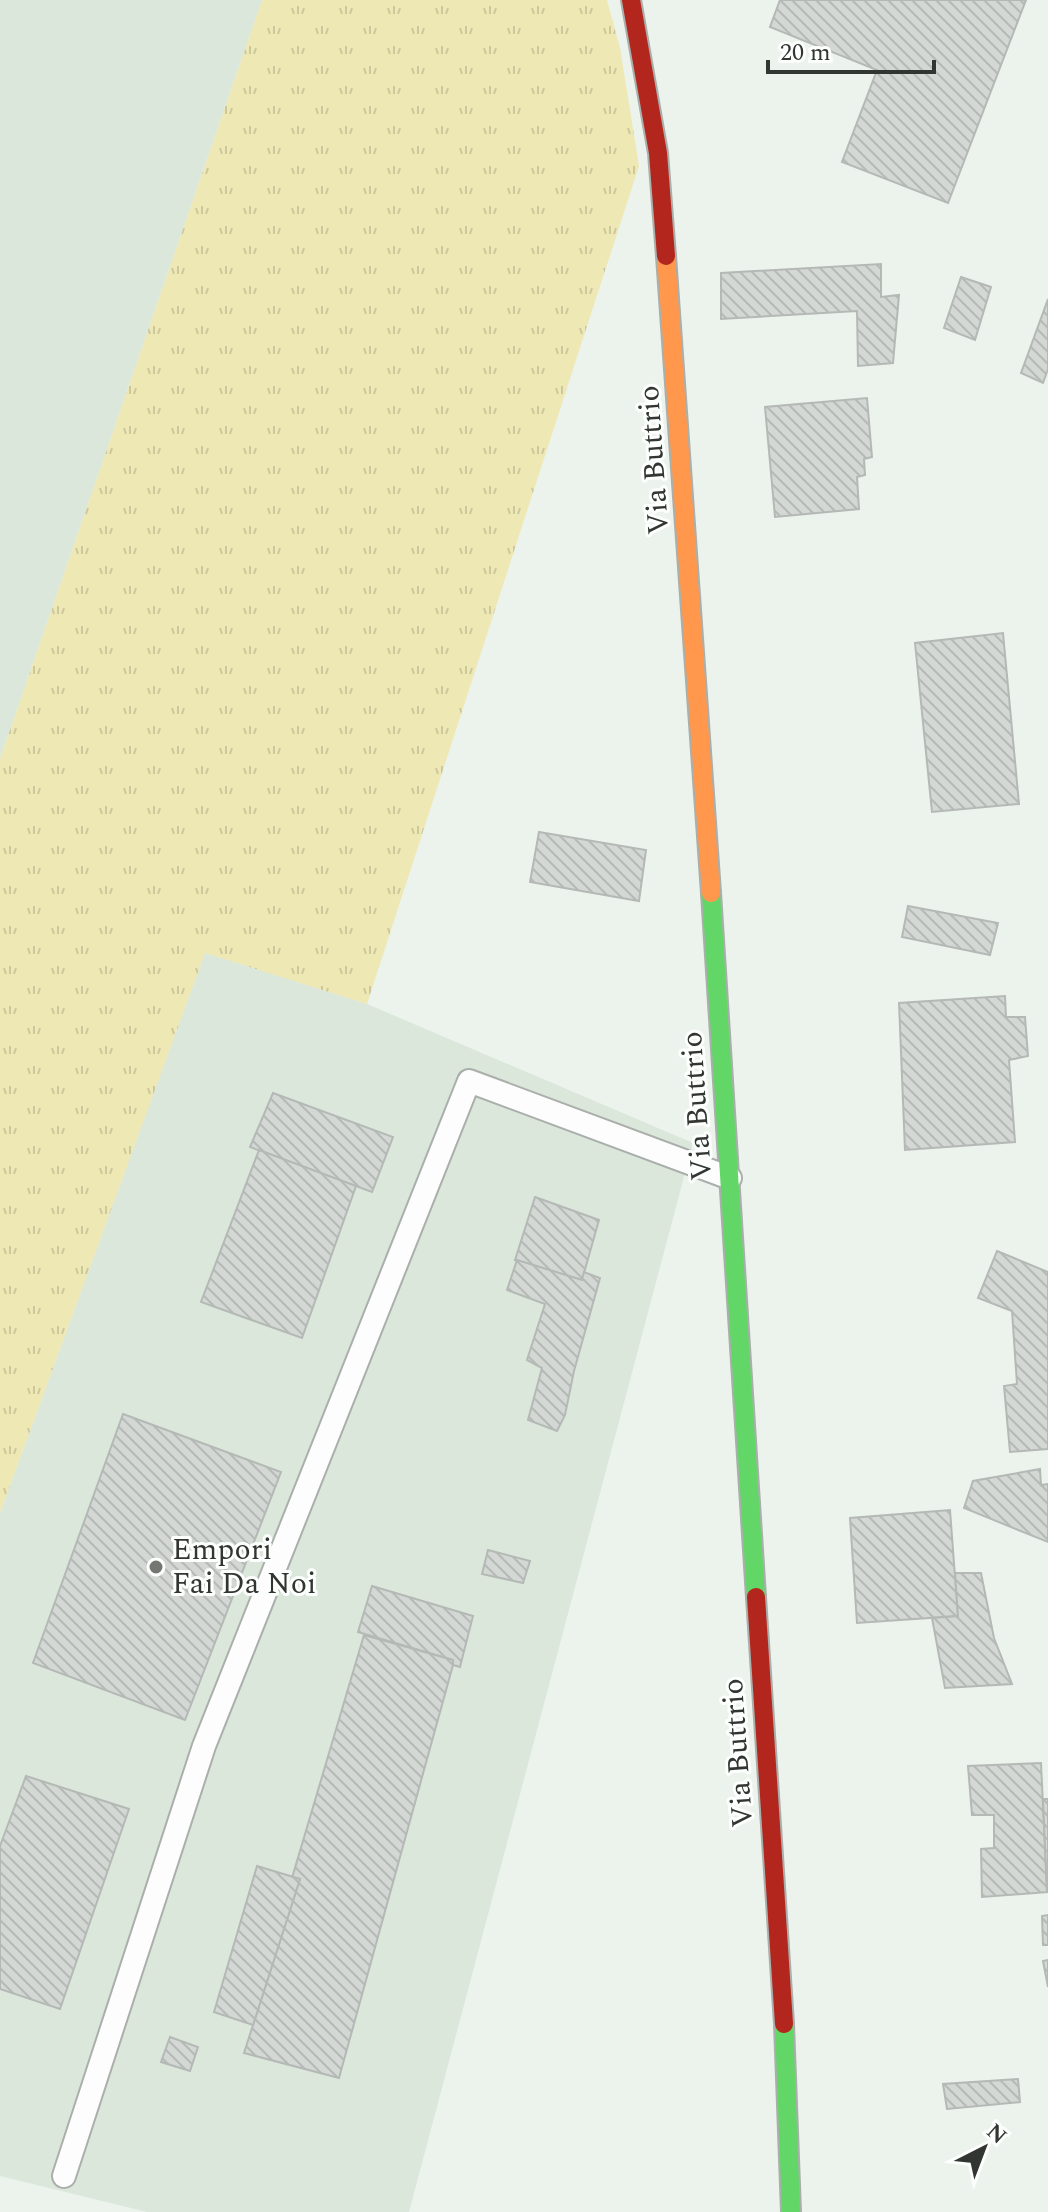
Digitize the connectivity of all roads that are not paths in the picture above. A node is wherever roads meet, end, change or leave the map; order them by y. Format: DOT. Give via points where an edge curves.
graph roads {
  1 [pos="631,0"];
  2 [pos="730,1178"];
  3 [pos="64,2176"];
  4 [pos="791,2212"];
  1 -- 2 [label="street, Via Buttrio" via="658,153"];
  2 -- 3 [label="lane" via="469,1081 204,1746"];
  2 -- 4 [label="street, Via Buttrio" via="788,2087"];
}
